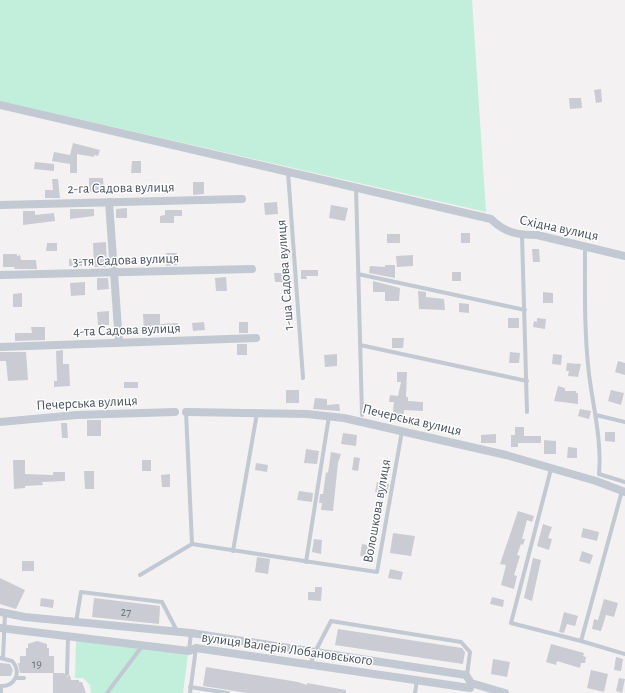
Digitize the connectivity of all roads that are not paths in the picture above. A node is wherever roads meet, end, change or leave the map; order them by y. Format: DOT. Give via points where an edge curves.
graph roads {
  1 [pos="0,105"];
  2 [pos="288,171"];
  3 [pos="356,187"];
  4 [pos="242,199"];
  5 [pos="109,202"];
  6 [pos="0,205"];
  7 [pos="522,235"];
  8 [pos="585,246"];
  9 [pos="625,256"];
  10 [pos="252,269"];
  11 [pos="114,273"];
  12 [pos="358,274"];
  13 [pos="0,275"];
  14 [pos="525,310"];
  15 [pos="256,338"];
  16 [pos="119,343"];
  17 [pos="360,345"];
  18 [pos="0,347"];
  19 [pos="303,378"];
  20 [pos="526,381"];
  21 [pos="175,412"];
  22 [pos="186,412"];
  23 [pos="527,412"];
  24 [pos="257,413"];
  25 [pos="362,415"];
  26 [pos="596,415"];
  27 [pos="329,416"];
  28 [pos="0,422"];
  29 [pos="625,422"];
  30 [pos="402,430"];
  31 [pos="552,469"];
  32 [pos="625,482"];
  33 [pos="624,492"];
  34 [pos="192,544"];
  35 [pos="233,551"];
  36 [pos="306,562"];
  37 [pos="140,575"];
  38 [pos="2,613"];
  39 [pos="76,622"];
  40 [pos="2,628"];
  41 [pos="177,632"];
  42 [pos="191,633"];
  43 [pos="68,636"];
  44 [pos="581,641"];
  45 [pos="143,645"];
  46 [pos="192,649"];
  47 [pos="315,652"];
  48 [pos="625,654"];
  49 [pos="2,658"];
  50 [pos="310,665"];
  51 [pos="67,674"];
  52 [pos="16,678"];
  53 [pos="24,678"];
  54 [pos="417,680"];
  55 [pos="469,685"];
  56 [pos="0,686"];
  57 [pos="190,687"];
  58 [pos="0,693"];
  59 [pos="107,693"];
  60 [pos="190,693"];
  61 [pos="228,693"];
  62 [pos="415,693"];
  63 [pos="505,693"];
  1 -- 2 [label="street"];
  2 -- 3 [label="street"];
  2 -- 19 [label="lane, 1-ша Садова вулиця"];
  3 -- 7 [label="street, Східна вулиця" via="491,219 500,228"];
  3 -- 12 [label="lane"];
  4 -- 5 [label="street, 2-га Садова вулиця"];
  5 -- 6 [label="street, 2-га Садова вулиця"];
  5 -- 11 [label="street"];
  7 -- 8 [label="street, Східна вулиця" via="537,235"];
  7 -- 14 [label="lane"];
  8 -- 9 [label="street, Східна вулиця"];
  8 -- 26 [label="lane" via="586,332 589,374"];
  10 -- 11 [label="street, 3-тя Садова вулиця"];
  11 -- 13 [label="street, 3-тя Садова вулиця"];
  11 -- 16 [label="street"];
  12 -- 14 [label="lane"];
  12 -- 17 [label="lane"];
  14 -- 20 [label="lane"];
  15 -- 16 [label="street, 4-та Садова вулиця"];
  16 -- 18 [label="street, 4-та Садова вулиця"];
  17 -- 20 [label="lane"];
  17 -- 25 [label="lane"];
  20 -- 23 [label="lane"];
  21 -- 28 [label="street, Печерська вулиця" via="77,415"];
  22 -- 24 [label="street, Печерська вулиця"];
  22 -- 34 [label="lane"];
  24 -- 27 [label="street, Печерська вулиця"];
  24 -- 35 [label="lane"];
  26 -- 29 [label="lane"];
  26 -- 32 [label="lane" via="599,474"];
  27 -- 30 [label="street, Печерська вулиця"];
  27 -- 36 [label="lane"];
  30 -- 31 [label="street, Печерська вулиця"];
  30 -- 36 [label="lane, Волошкова вулиця" via="377,572"];
  31 -- 33 [label="street, Печерська вулиця"];
  31 -- 44 [label="lane" via="511,623"];
  33 -- 44 [label="lane"];
  34 -- 35 [label="lane, Волошкова вулиця"];
  34 -- 37 [label="lane"];
  35 -- 36 [label="lane, Волошкова вулиця"];
  38 -- 39 [label="street, вулиця Валерія Лобановського"];
  38 -- 40 [label="lane"];
  39 -- 41 [label="street, вулиця Валерія Лобановського"];
  39 -- 41 [label="lane" via="81,592 162,602"];
  40 -- 43 [label="street, вулиця Валерія Лобановського"];
  40 -- 49 [label="lane"];
  41 -- 42 [label="street, вулиця Валерія Лобановського"];
  42 -- 46 [label="lane"];
  42 -- 47 [label="street, вулиця Валерія Лобановського"];
  43 -- 45 [label="street, вулиця Валерія Лобановського"];
  43 -- 51 [label="lane"];
  44 -- 48 [label="lane"];
  45 -- 46 [label="street, вулиця Валерія Лобановського"];
  45 -- 59 [label="lane"];
  46 -- 50 [label="street, вулиця Валерія Лобановського"];
  46 -- 57 [label="lane"];
  47 -- 50 [label="lane"];
  47 -- 55 [label="street, вулиця Валерія Лобановського"];
  47 -- 55 [label="lane" via="331,621 461,642 470,652"];
  49 -- 52 [label="lane" via="12,661 15,665"];
  50 -- 54 [label="street, вулиця Валерія Лобановського"];
  52 -- 53 [label="lane"];
  52 -- 56 [label="lane" via="10,685"];
  54 -- 55 [label="street, вулиця Валерія Лобановського"];
  54 -- 62 [label="lane"];
  55 -- 63 [label="street, вулиця Валерія Лобановського"];
  56 -- 58 [label="lane"];
  57 -- 60 [label="lane"];
  57 -- 61 [label="lane"];
}
